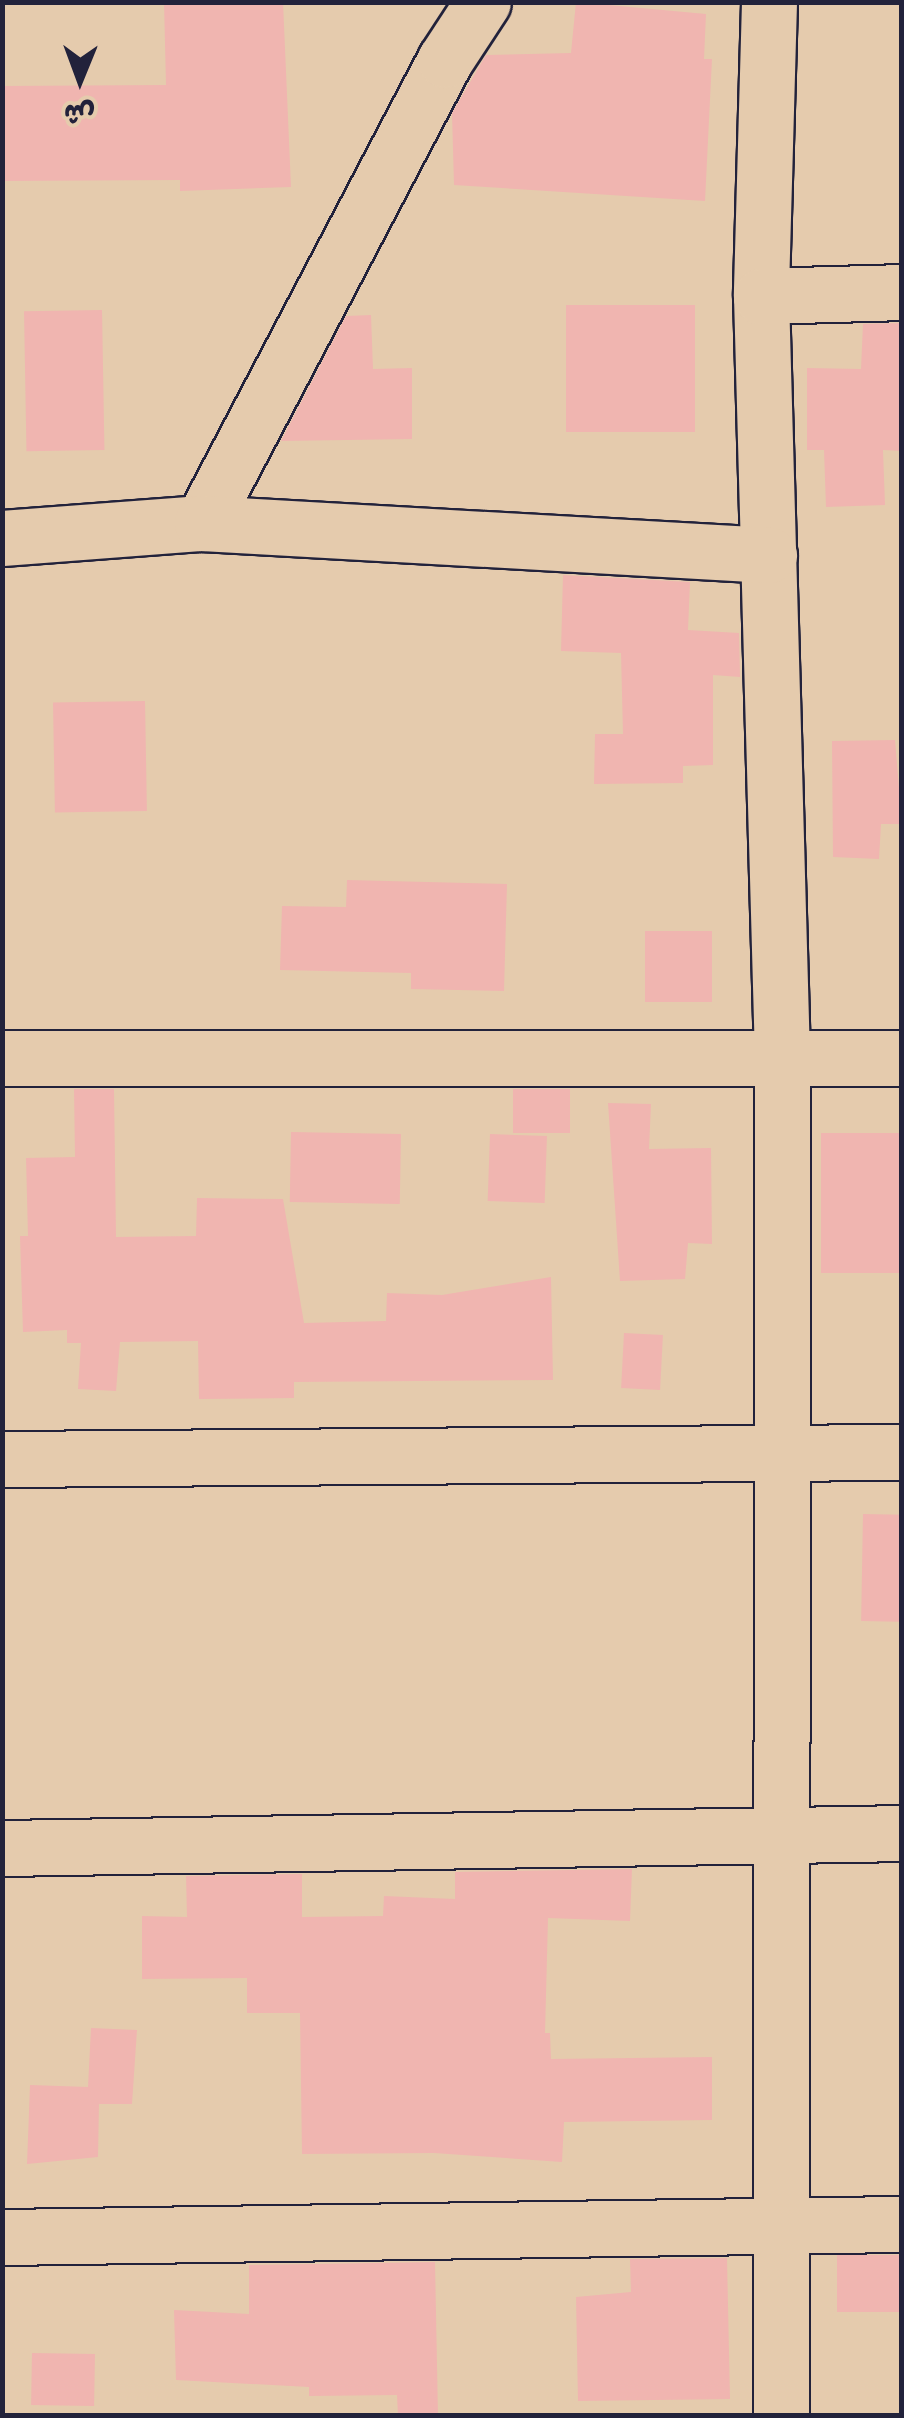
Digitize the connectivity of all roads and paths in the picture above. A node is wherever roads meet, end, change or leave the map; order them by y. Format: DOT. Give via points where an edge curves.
graph roads {
  1 [pos="483,2"];
  2 [pos="769,2"];
  3 [pos="902,292"];
  4 [pos="761,296"];
  5 [pos="202,523"];
  6 [pos="2,538"];
  7 [pos="768,555"];
  8 [pos="2,1058"];
  9 [pos="782,1058"];
  10 [pos="902,1058"];
  11 [pos="902,1452"];
  12 [pos="780,1454"];
  13 [pos="2,1459"];
  14 [pos="902,1833"];
  15 [pos="778,1834"];
  16 [pos="2,1848"];
  17 [pos="902,2224"];
  18 [pos="781,2226"];
  19 [pos="2,2237"];
  20 [pos="780,2416"];
  1 -- 5 [label="street" via="445,60"];
  2 -- 4 [label="street"];
  3 -- 4 [label="street"];
  4 -- 7 [label="street"];
  5 -- 6 [label="street"];
  5 -- 7 [label="street"];
  7 -- 9 [label="street"];
  8 -- 9 [label="street"];
  9 -- 10 [label="street"];
  9 -- 12 [label="street"];
  11 -- 12 [label="street"];
  12 -- 13 [label="street"];
  12 -- 15 [label="street"];
  14 -- 15 [label="street"];
  15 -- 16 [label="street"];
  15 -- 18 [label="street"];
  17 -- 18 [label="street"];
  18 -- 19 [label="street"];
  18 -- 20 [label="street"];
}
